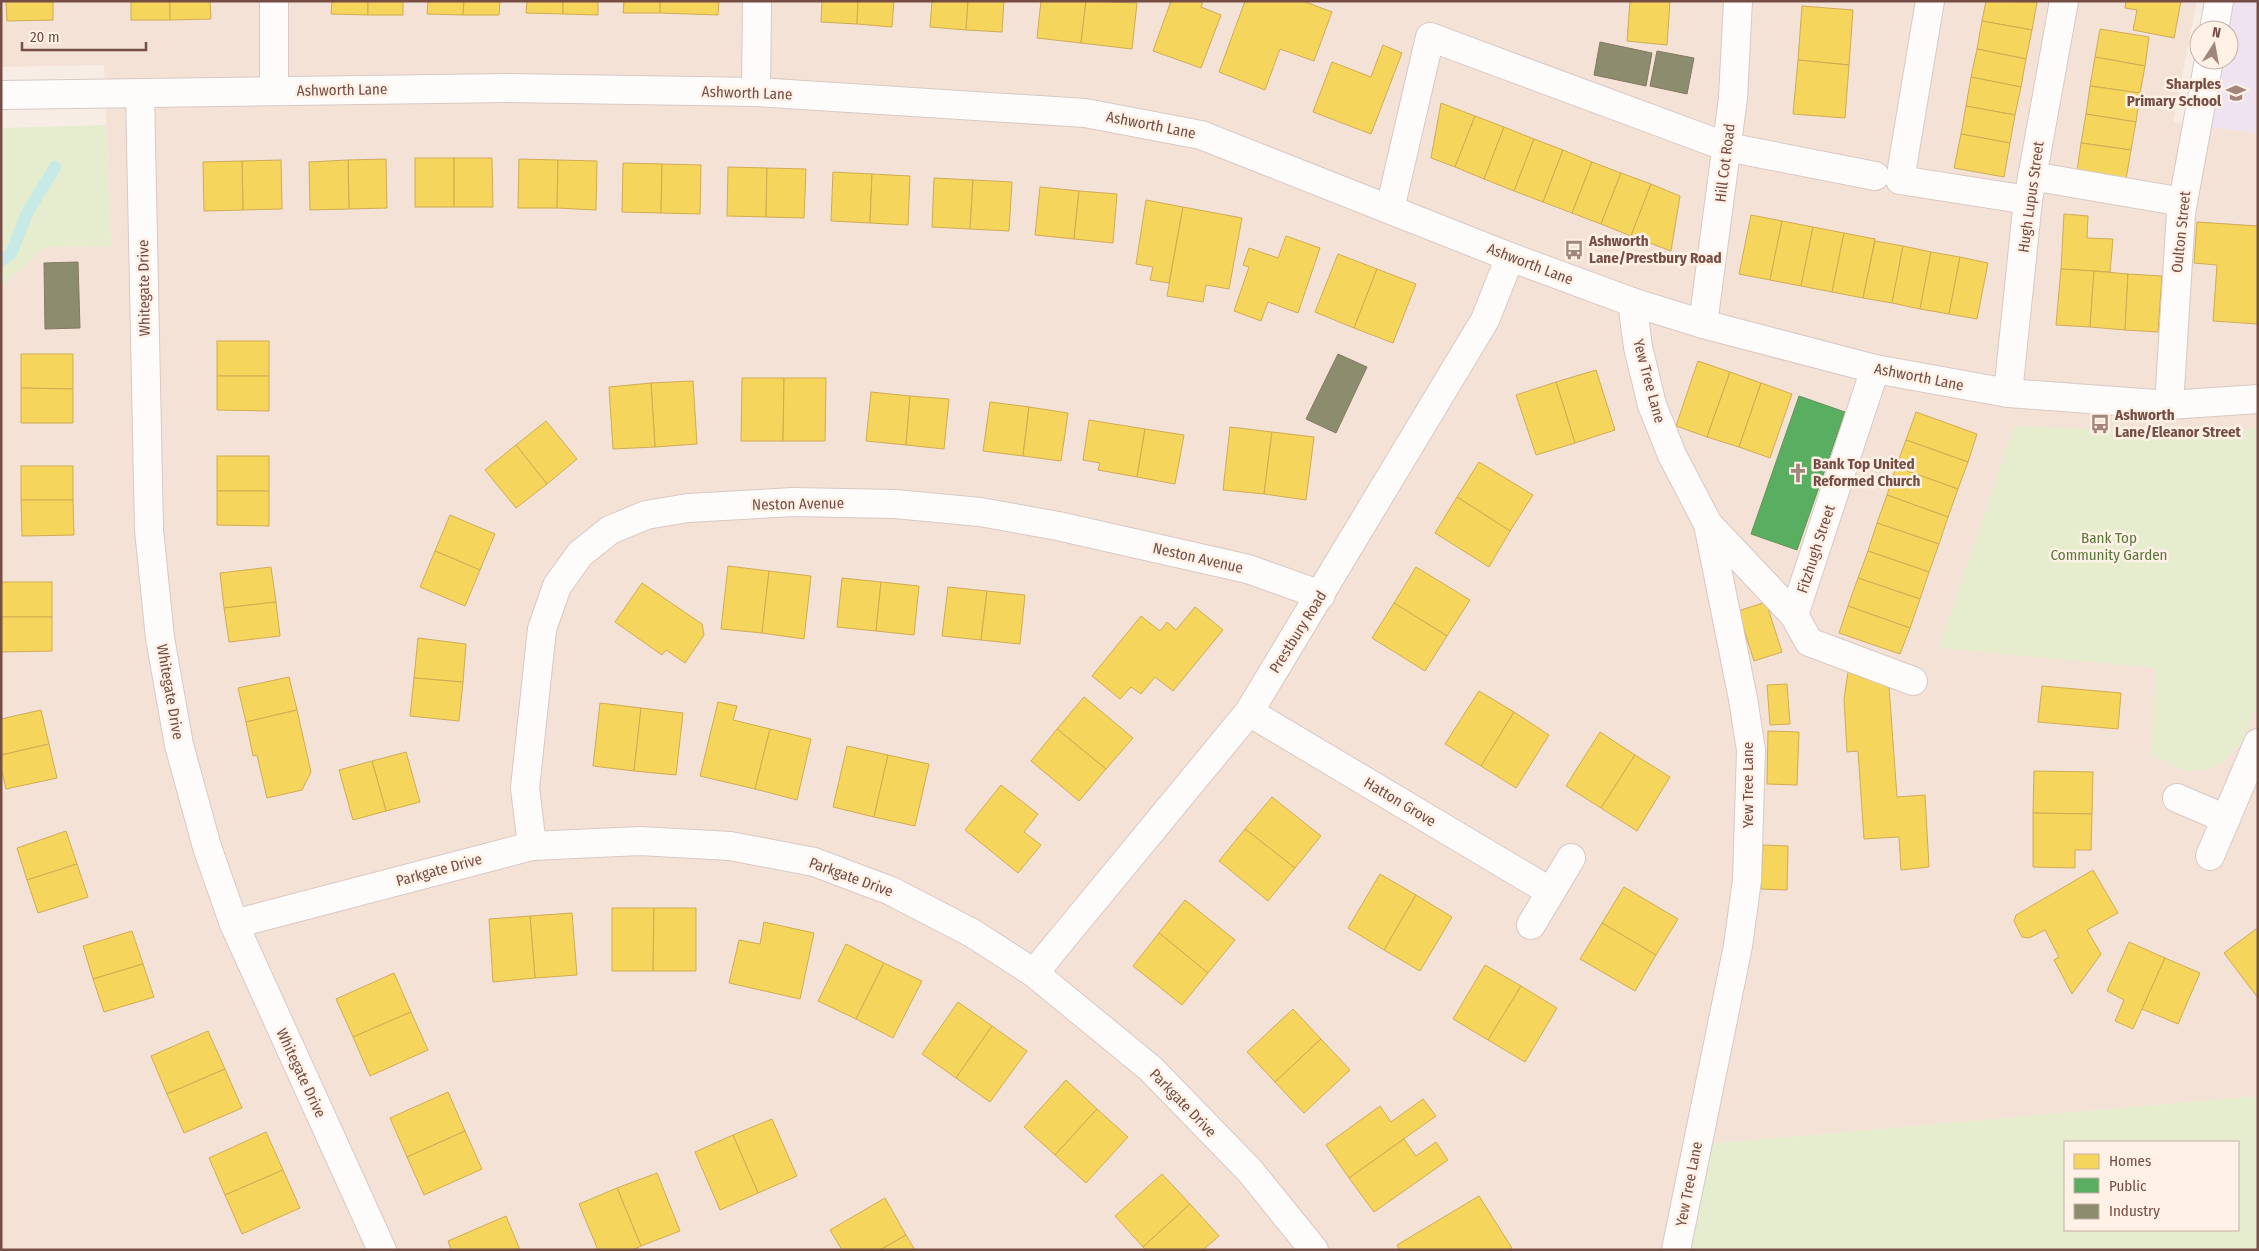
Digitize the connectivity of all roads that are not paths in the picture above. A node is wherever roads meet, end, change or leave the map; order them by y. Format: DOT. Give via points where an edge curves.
graph roads {
  1 [pos="274,1"];
  2 [pos="757,1"];
  3 [pos="1738,1"];
  4 [pos="1930,1"];
  5 [pos="2064,1"];
  6 [pos="2219,1"];
  7 [pos="2216,20"];
  8 [pos="2207,70"];
  9 [pos="274,91"];
  10 [pos="756,92"];
  11 [pos="140,94"];
  12 [pos="1,95"];
  13 [pos="1727,148"];
  14 [pos="1875,176"];
  15 [pos="2030,188"];
  16 [pos="2183,202"];
  17 [pos="1390,209"];
  18 [pos="1510,257"];
  19 [pos="1632,302"];
  20 [pos="1703,324"];
  21 [pos="1875,370"];
  22 [pos="2008,393"];
  23 [pos="2258,400"];
  24 [pos="2169,405"];
  25 [pos="1708,524"];
  26 [pos="1321,595"];
  27 [pos="1794,615"];
  28 [pos="1914,681"];
  29 [pos="1249,712"];
  30 [pos="2258,743"];
  31 [pos="2177,798"];
  32 [pos="2226,819"];
  33 [pos="532,846"];
  34 [pos="2210,856"];
  35 [pos="1571,858"];
  36 [pos="1551,892"];
  37 [pos="234,924"];
  38 [pos="1531,925"];
  39 [pos="1034,973"];
  40 [pos="382,1250"];
  41 [pos="1314,1250"];
  42 [pos="1676,1250"];
  1 -- 9 [label="street"];
  2 -- 10 [label="street"];
  3 -- 13 [label="street, Hill Cot Road"];
  4 -- 15 [label="street" via="1900,180"];
  5 -- 15 [label="street, Hugh Lupus Street"];
  6 -- 7 [label="street"];
  8 -- 16 [label="street, Oulton Street"];
  9 -- 10 [label="street, Ashworth Lane" via="508,88"];
  9 -- 11 [label="street, Ashworth Lane"];
  10 -- 17 [label="street, Ashworth Lane" via="1094,115 1201,135"];
  11 -- 12 [label="street, Ashworth Lane"];
  11 -- 37 [label="street, Whitegate Drive" via="149,530 160,638 180,745 207,847"];
  13 -- 14 [label="street"];
  13 -- 17 [label="street" via="1430,37"];
  13 -- 20 [label="street, Hill Cot Road"];
  15 -- 16 [label="street"];
  15 -- 22 [label="street, Hugh Lupus Street"];
  16 -- 24 [label="street, Oulton Street"];
  17 -- 18 [label="street, Ashworth Lane"];
  18 -- 19 [label="street, Ashworth Lane"];
  18 -- 26 [label="street, Prestbury Road" via="1485,320"];
  19 -- 20 [label="street, Ashworth Lane"];
  19 -- 25 [label="street, Yew Tree Lane" via="1638,347 1652,405 1672,454"];
  20 -- 21 [label="street, Ashworth Lane"];
  21 -- 22 [label="street, Ashworth Lane"];
  21 -- 27 [label="street, Fitzhugh Street"];
  22 -- 24 [label="street, Ashworth Lane"];
  23 -- 24 [label="street, Ashworth Lane"];
  25 -- 27 [label="street"];
  25 -- 42 [label="street, Yew Tree Lane" via="1751,750 1747,880 1738,946"];
  26 -- 29 [label="street, Prestbury Road"];
  26 -- 33 [label="street, Neston Avenue" via="1248,569 1058,526 980,512 894,504 793,502 688,508 646,516 610,530 580,554 557,586 542,629 526,788"];
  27 -- 28 [label="street" via="1809,642"];
  29 -- 36 [label="street, Hatton Grove"];
  29 -- 39 [label="street, Prestbury Road"];
  30 -- 32 [label="street"];
  31 -- 32 [label="street"];
  32 -- 34 [label="street"];
  33 -- 37 [label="street, Parkgate Drive"];
  33 -- 39 [label="street, Parkgate Drive" via="640,841 730,846 814,862 890,891 972,933"];
  35 -- 36 [label="street"];
  36 -- 38 [label="street"];
  37 -- 40 [label="street, Whitegate Drive"];
  39 -- 41 [label="street, Parkgate Drive" via="1151,1069 1250,1171"];
}
